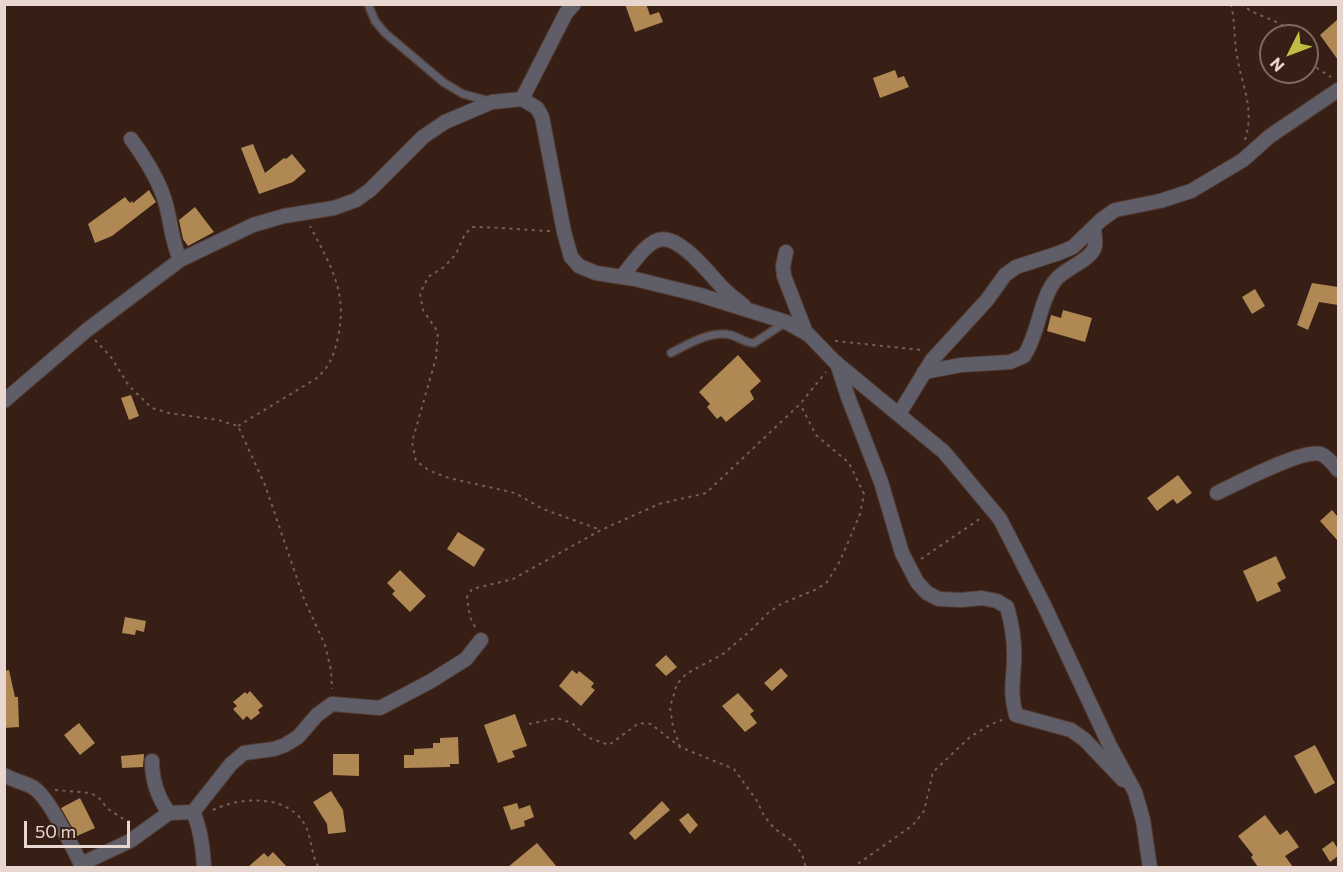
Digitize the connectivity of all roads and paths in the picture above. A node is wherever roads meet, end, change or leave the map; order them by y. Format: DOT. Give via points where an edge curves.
graph roads {
  1 [pos="368,4"];
  2 [pos="574,4"];
  3 [pos="1231,4"];
  4 [pos="1241,4"];
  5 [pos="1282,24"];
  6 [pos="1319,70"];
  7 [pos="1338,82"];
  8 [pos="1338,90"];
  9 [pos="522,99"];
  10 [pos="492,102"];
  11 [pos="131,139"];
  12 [pos="1243,160"];
  13 [pos="303,213"];
  14 [pos="1094,227"];
  15 [pos="564,232"];
  16 [pos="786,252"];
  17 [pos="180,260"];
  18 [pos="622,276"];
  19 [pos="750,311"];
  20 [pos="786,322"];
  21 [pos="87,330"];
  22 [pos="809,335"];
  23 [pos="940,351"];
  24 [pos="671,353"];
  25 [pos="836,362"];
  26 [pos="924,372"];
  27 [pos="4,401"];
  28 [pos="800,404"];
  29 [pos="899,414"];
  30 [pos="238,426"];
  31 [pos="1338,470"];
  32 [pos="1217,493"];
  33 [pos="993,510"];
  34 [pos="601,530"];
  35 [pos="908,568"];
  36 [pos="481,640"];
  37 [pos="332,704"];
  38 [pos="1016,715"];
  39 [pos="530,724"];
  40 [pos="680,747"];
  41 [pos="152,761"];
  42 [pos="4,775"];
  43 [pos="33,788"];
  44 [pos="1135,792"];
  45 [pos="169,813"];
  46 [pos="195,817"];
  47 [pos="153,825"];
  48 [pos="204,867"];
  49 [pos="319,867"];
  50 [pos="806,867"];
  51 [pos="852,867"];
  52 [pos="1150,867"];
  1 -- 10 [label="lane" via="385,33 442,82 463,94"];
  2 -- 9 [label="street"];
  3 -- 12 [label="path" via="1236,55 1250,118"];
  4 -- 5 [label="path" via="1252,13"];
  6 -- 7 [label="path"];
  8 -- 12 [label="street" via="1270,136"];
  9 -- 10 [label="street"];
  9 -- 15 [label="street" via="537,108 546,127"];
  10 -- 13 [label="street" via="445,122 423,137 356,200"];
  11 -- 17 [label="street" via="158,184"];
  12 -- 14 [label="street" via="1191,191 1115,210"];
  13 -- 17 [label="street" via="240,230"];
  13 -- 30 [label="path" via="339,289 342,319 335,351 328,368 317,378"];
  14 -- 23 [label="street" via="1072,247 1016,267"];
  14 -- 26 [label="street" via="1095,247 1090,255 1060,273 1050,287 1036,333 1024,356 1010,362"];
  15 -- 18 [label="street" via="571,257 579,266"];
  15 -- 34 [label="path" via="472,226 456,254 428,277 420,294 423,310 438,332 436,358 412,442 416,461 430,471 515,492 543,509"];
  16 -- 22 [label="street" via="784,276"];
  17 -- 21 [label="street"];
  18 -- 19 [label="street"];
  18 -- 19 [label="street" via="654,242 666,239 680,245"];
  19 -- 20 [label="street"];
  20 -- 22 [label="street"];
  20 -- 24 [label="lane" via="754,343 722,334 699,339"];
  21 -- 27 [label="street"];
  21 -- 30 [label="path" via="129,386 152,408"];
  22 -- 23 [label="path"];
  22 -- 25 [label="street"];
  23 -- 26 [label="street"];
  25 -- 28 [label="path"];
  25 -- 29 [label="street"];
  25 -- 35 [label="street"];
  26 -- 29 [label="street"];
  28 -- 34 [label="path" via="705,493 658,504"];
  28 -- 40 [label="path" via="816,435 849,463 864,494 860,514 827,582 781,604 723,654 686,674 677,684 670,707"];
  29 -- 33 [label="street" via="944,452"];
  30 -- 37 [label="path" via="265,485 304,599 326,645 332,670"];
  31 -- 32 [label="street" via="1321,454 1311,454"];
  33 -- 35 [label="path"];
  33 -- 44 [label="street"];
  34 -- 36 [label="path" via="513,579 472,589 467,597 470,617"];
  35 -- 38 [label="street" via="919,585 935,597 982,598 1007,606 1014,662 1011,698"];
  36 -- 37 [label="street" via="465,659 380,708"];
  37 -- 46 [label="street" via="285,745 243,753"];
  38 -- 44 [label="street" via="1078,735"];
  38 -- 51 [label="path" via="970,737 933,772 924,811 913,825"];
  39 -- 40 [label="path" via="557,718 572,723 587,737 609,745 639,723 651,724"];
  40 -- 50 [label="path" via="734,769 764,816 802,854"];
  41 -- 45 [label="street" via="156,786"];
  42 -- 43 [label="street"];
  43 -- 47 [label="path" via="91,793 125,820"];
  43 -- 47 [label="street" via="46,802 81,864 130,841"];
  44 -- 52 [label="street"];
  45 -- 46 [label="street"];
  45 -- 47 [label="street"];
  46 -- 48 [label="street"];
  46 -- 49 [label="path" via="246,800 271,802 296,814 306,826"];
}
